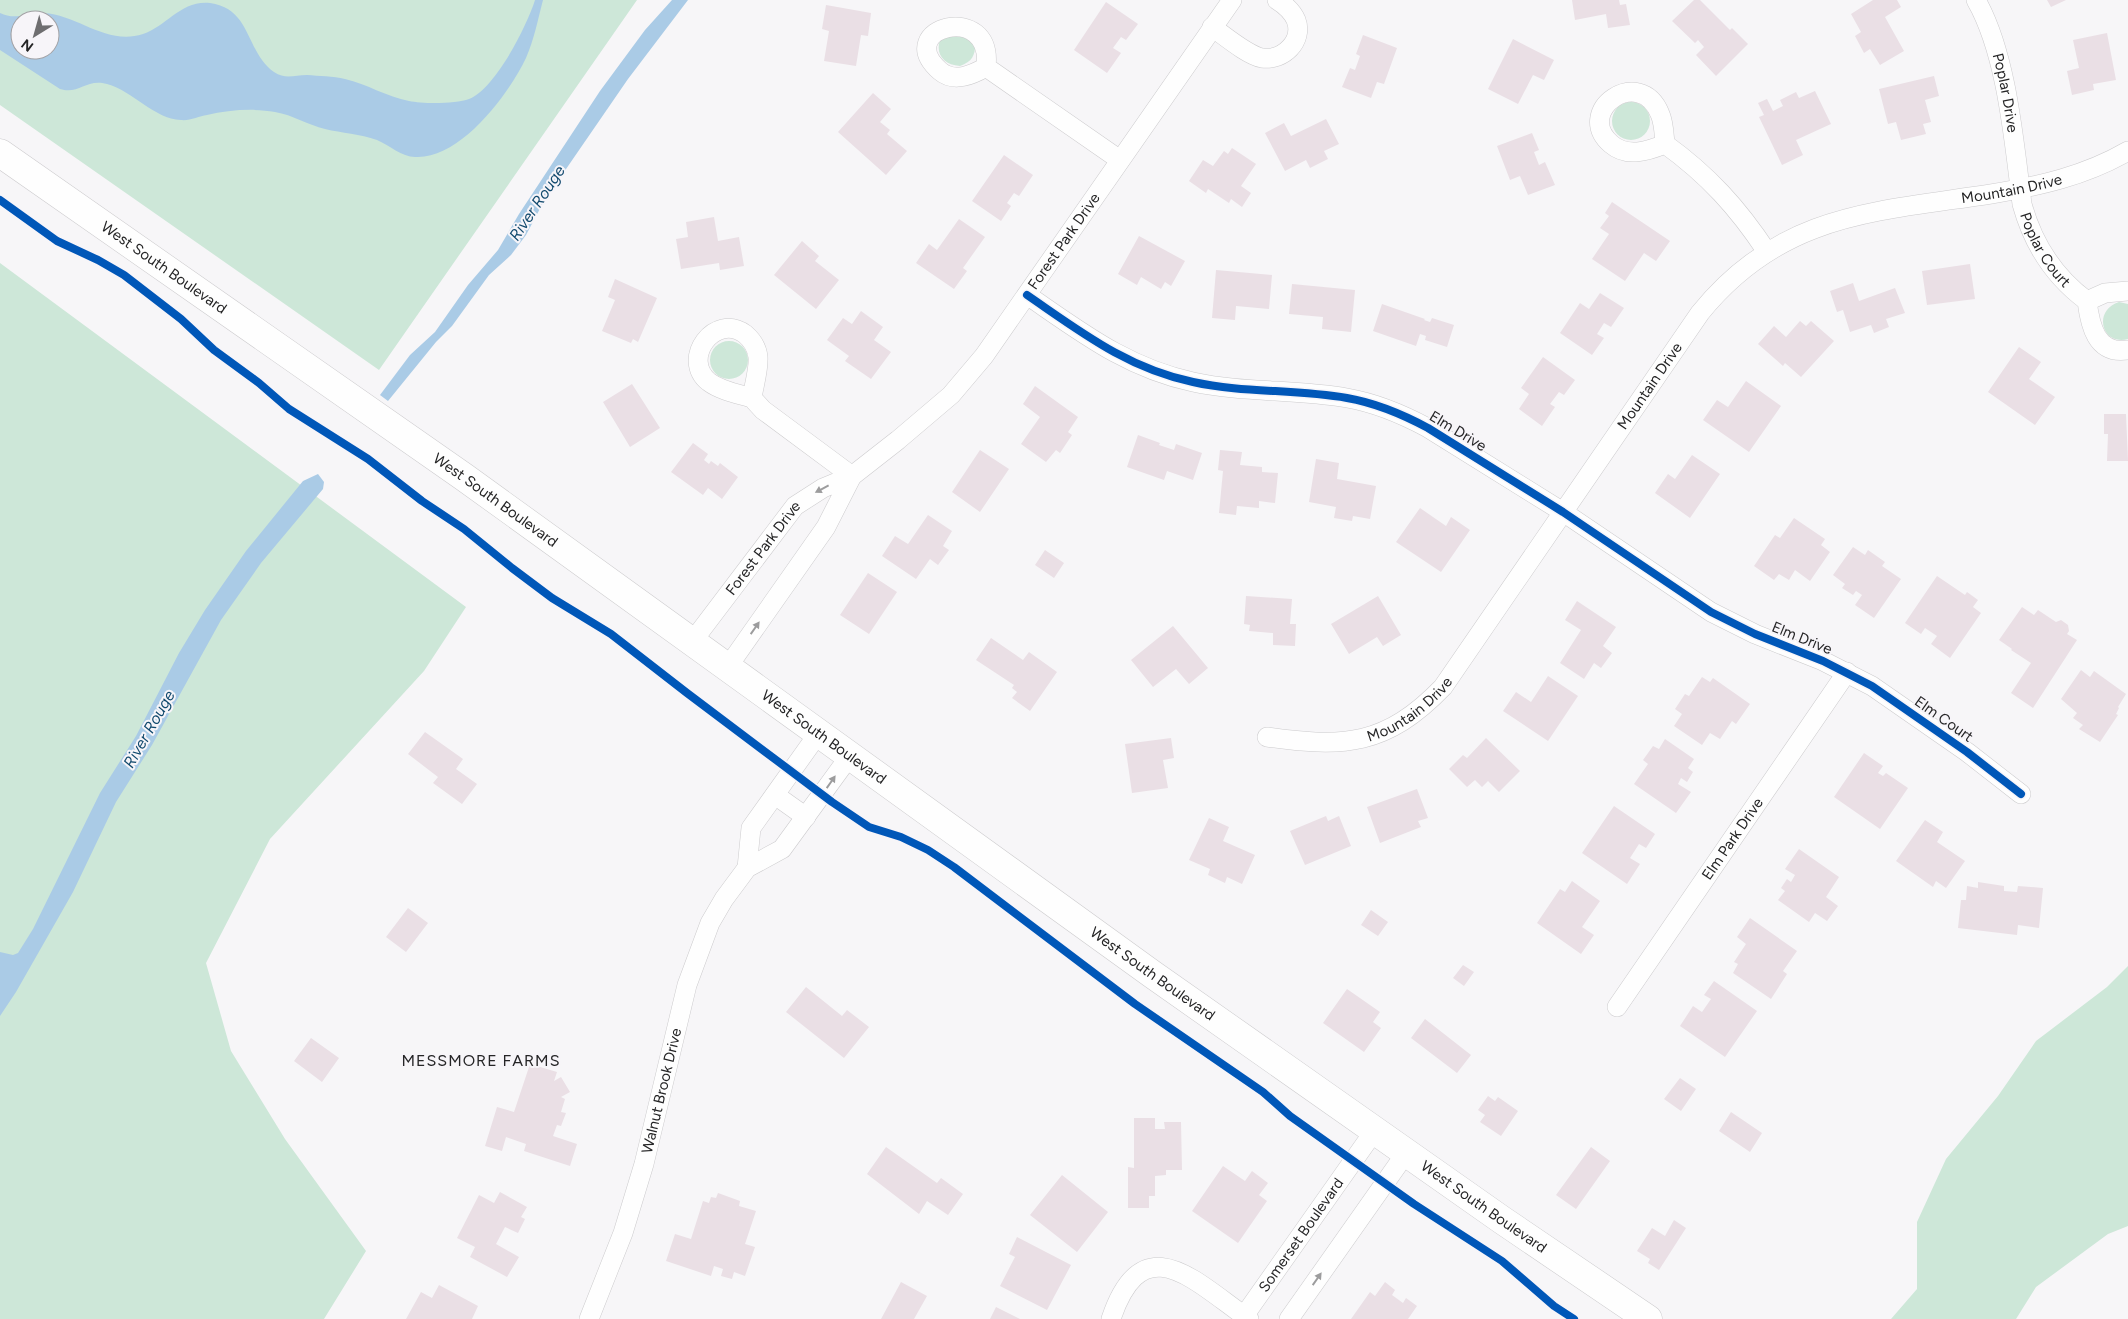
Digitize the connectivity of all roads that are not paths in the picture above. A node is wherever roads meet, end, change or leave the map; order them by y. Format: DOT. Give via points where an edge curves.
graph roads {
  1 [pos="1232,0"];
  2 [pos="1277,0"];
  3 [pos="1976,0"];
  4 [pos="1212,27"];
  5 [pos="986,67"];
  6 [pos="1665,144"];
  7 [pos="2128,151"];
  8 [pos="0,153"];
  9 [pos="1120,160"];
  10 [pos="2020,189"];
  11 [pos="1767,252"];
  12 [pos="2128,292"];
  13 [pos="1026,295"];
  14 [pos="2087,301"];
  15 [pos="2128,350"];
  16 [pos="752,398"];
  17 [pos="852,476"];
  18 [pos="1563,512"];
  19 [pos="692,642"];
  20 [pos="727,668"];
  21 [pos="1847,672"];
  22 [pos="818,734"];
  23 [pos="1267,738"];
  24 [pos="849,757"];
  25 [pos="2021,794"];
  26 [pos="775,795"];
  27 [pos="806,816"];
  28 [pos="747,868"];
  29 [pos="1617,1007"];
  30 [pos="1375,1130"];
  31 [pos="1406,1153"];
  32 [pos="1247,1317"];
  33 [pos="589,1319"];
  34 [pos="1111,1319"];
  35 [pos="1289,1319"];
  36 [pos="1648,1319"];
  1 -- 4 [label="street, Forest Park Drive"];
  2 -- 4 [label="street" via="1287,7 1296,21 1294,41 1283,55 1261,58"];
  3 -- 10 [label="street, Poplar Drive" via="1991,33 1999,62"];
  4 -- 9 [label="street, Forest Park Drive"];
  5 -- 9 [label="street"];
  6 -- 11 [label="street" via="1692,163 1730,200"];
  7 -- 10 [label="street, Mountain Drive" via="2079,174"];
  8 -- 19 [label="main road, West South Boulevard" via="464,477"];
  9 -- 13 [label="street, Forest Park Drive"];
  10 -- 11 [label="street, Mountain Drive" via="1867,213 1808,230"];
  10 -- 14 [label="street, Poplar Court" via="2027,222 2038,248 2060,278"];
  11 -- 18 [label="street, Mountain Drive" via="1740,271 1700,313"];
  12 -- 14 [label="street" via="2105,293"];
  13 -- 17 [label="street, Forest Park Drive" via="984,356 951,395"];
  13 -- 18 [label="street, Elm Drive" via="1107,350 1158,373 1208,385 1347,398 1390,410 1428,428"];
  14 -- 15 [label="street" via="2090,324 2096,337 2110,348"];
  16 -- 17 [label="street" via="763,410"];
  17 -- 19 [label="street, Forest Park Drive, one-way" via="823,488 795,506"];
  20 -- 17 [label="street, Forest Park Drive, one-way" via="826,527"];
  18 -- 21 [label="street, Elm Drive" via="1711,612"];
  18 -- 23 [label="street, Mountain Drive" via="1443,687 1424,707 1388,730 1344,742 1309,743"];
  19 -- 20 [label="main road, West South Boulevard"];
  20 -- 22 [label="main road, West South Boulevard"];
  21 -- 25 [label="street, Elm Court" via="1917,716"];
  21 -- 29 [label="street, Elm Park Drive"];
  22 -- 24 [label="main road, West South Boulevard"];
  22 -- 26 [label="street, Walnut Brook Drive"];
  27 -- 24 [label="street, Walnut Brook Drive, one-way"];
  24 -- 30 [label="main road, West South Boulevard"];
  26 -- 27 [label="street"];
  26 -- 28 [label="street, Walnut Brook Drive" via="751,828"];
  27 -- 28 [label="street, Walnut Brook Drive" via="782,849"];
  28 -- 33 [label="street, Walnut Brook Drive" via="715,915 686,985 644,1164 623,1233"];
  30 -- 31 [label="main road, West South Boulevard"];
  30 -- 32 [label="street, Somerset Boulevard"];
  35 -- 31 [label="street, one-way"];
  31 -- 36 [label="main road, West South Boulevard"];
  32 -- 34 [label="street" via="1188,1276 1162,1267 1143,1270 1130,1280"];
}
